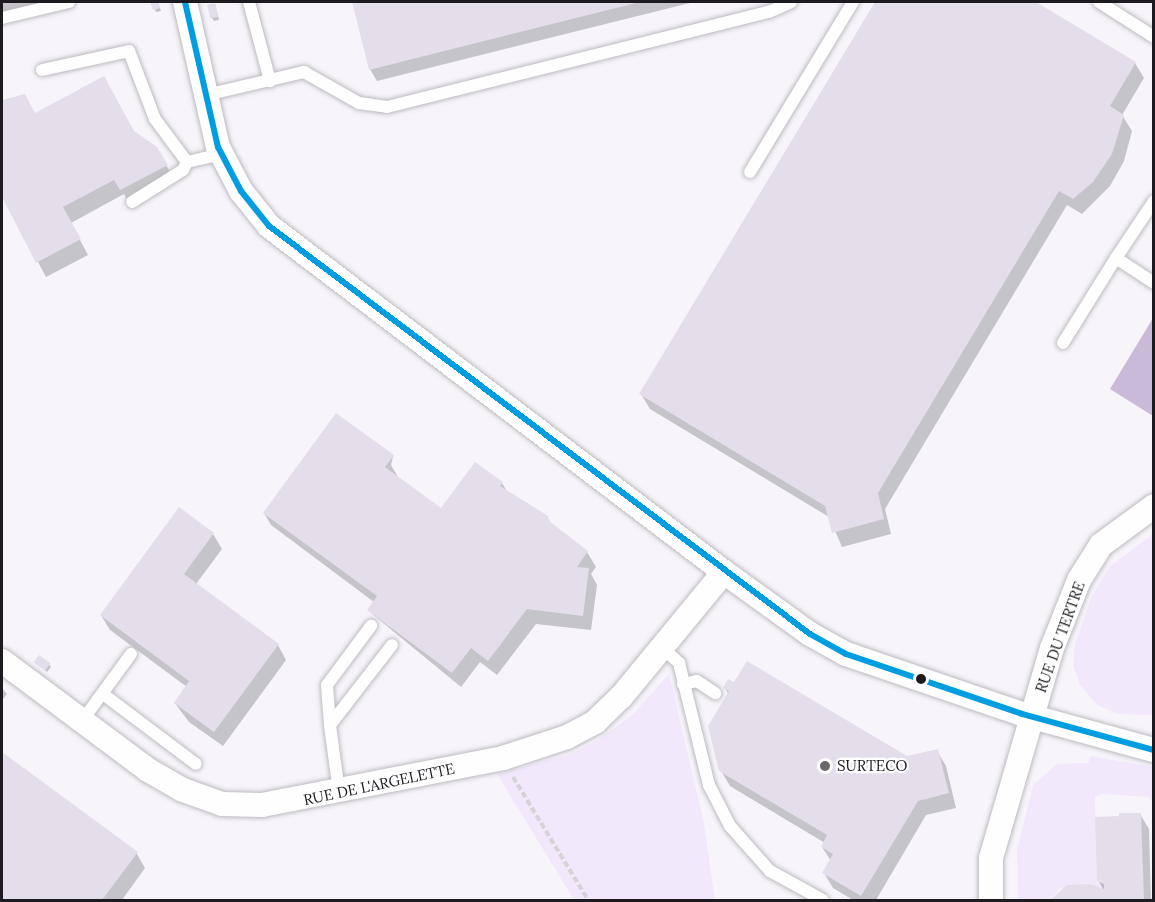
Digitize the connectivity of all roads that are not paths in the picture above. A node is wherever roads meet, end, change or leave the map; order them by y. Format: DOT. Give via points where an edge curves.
graph roads {
  1 [pos="69,2"];
  2 [pos="185,2"];
  3 [pos="249,2"];
  4 [pos="791,2"];
  5 [pos="853,2"];
  6 [pos="1099,2"];
  7 [pos="2,18"];
  8 [pos="1154,37"];
  9 [pos="42,70"];
  10 [pos="270,81"];
  11 [pos="206,95"];
  12 [pos="221,153"];
  13 [pos="187,162"];
  14 [pos="750,172"];
  15 [pos="1154,201"];
  16 [pos="132,202"];
  17 [pos="1116,258"];
  18 [pos="1154,283"];
  19 [pos="1063,343"];
  20 [pos="1154,506"];
  21 [pos="724,572"];
  22 [pos="371,626"];
  23 [pos="392,645"];
  24 [pos="663,648"];
  25 [pos="131,654"];
  26 [pos="2,661"];
  27 [pos="683,684"];
  28 [pos="715,693"];
  29 [pos="103,694"];
  30 [pos="1033,717"];
  31 [pos="81,721"];
  32 [pos="330,725"];
  33 [pos="1146,744"];
  34 [pos="196,764"];
  35 [pos="339,792"];
  36 [pos="823,900"];
  37 [pos="991,900"];
  1 -- 7 [label="lane"];
  2 -- 11 [label="street"];
  3 -- 10 [label="lane"];
  4 -- 10 [label="lane" via="769,12 387,107 359,103 304,72"];
  5 -- 14 [label="lane"];
  6 -- 8 [label="lane"];
  9 -- 13 [label="lane" via="129,51 155,119"];
  10 -- 11 [label="lane"];
  11 -- 12 [label="street"];
  12 -- 13 [label="lane"];
  12 -- 21 [label="street" via="241,191 269,226"];
  13 -- 16 [label="lane" via="183,170"];
  15 -- 17 [label="lane"];
  17 -- 18 [label="lane"];
  17 -- 19 [label="lane"];
  20 -- 30 [label="street, RUE DU TERTRE" via="1101,545 1079,580 1052,648"];
  21 -- 24 [label="street, RUE DE L'ARGELETTE"];
  21 -- 30 [label="street" via="846,654"];
  22 -- 32 [label="lane" via="327,685"];
  23 -- 32 [label="lane"];
  24 -- 27 [label="lane" via="677,657"];
  24 -- 35 [label="street, RUE DE L'ARGELETTE" via="595,722 507,764"];
  25 -- 29 [label="lane"];
  26 -- 31 [label="street, RUE DE L'ARGELETTE"];
  27 -- 28 [label="lane" via="697,681"];
  27 -- 36 [label="lane" via="709,785 730,826 770,871"];
  29 -- 31 [label="lane"];
  29 -- 34 [label="lane"];
  30 -- 33 [label="street"];
  30 -- 37 [label="street, RUE DU TERTRE" via="991,858"];
  31 -- 35 [label="street, RUE DE L'ARGELETTE" via="148,770 183,790 222,804 261,805"];
  32 -- 35 [label="lane"];
}
